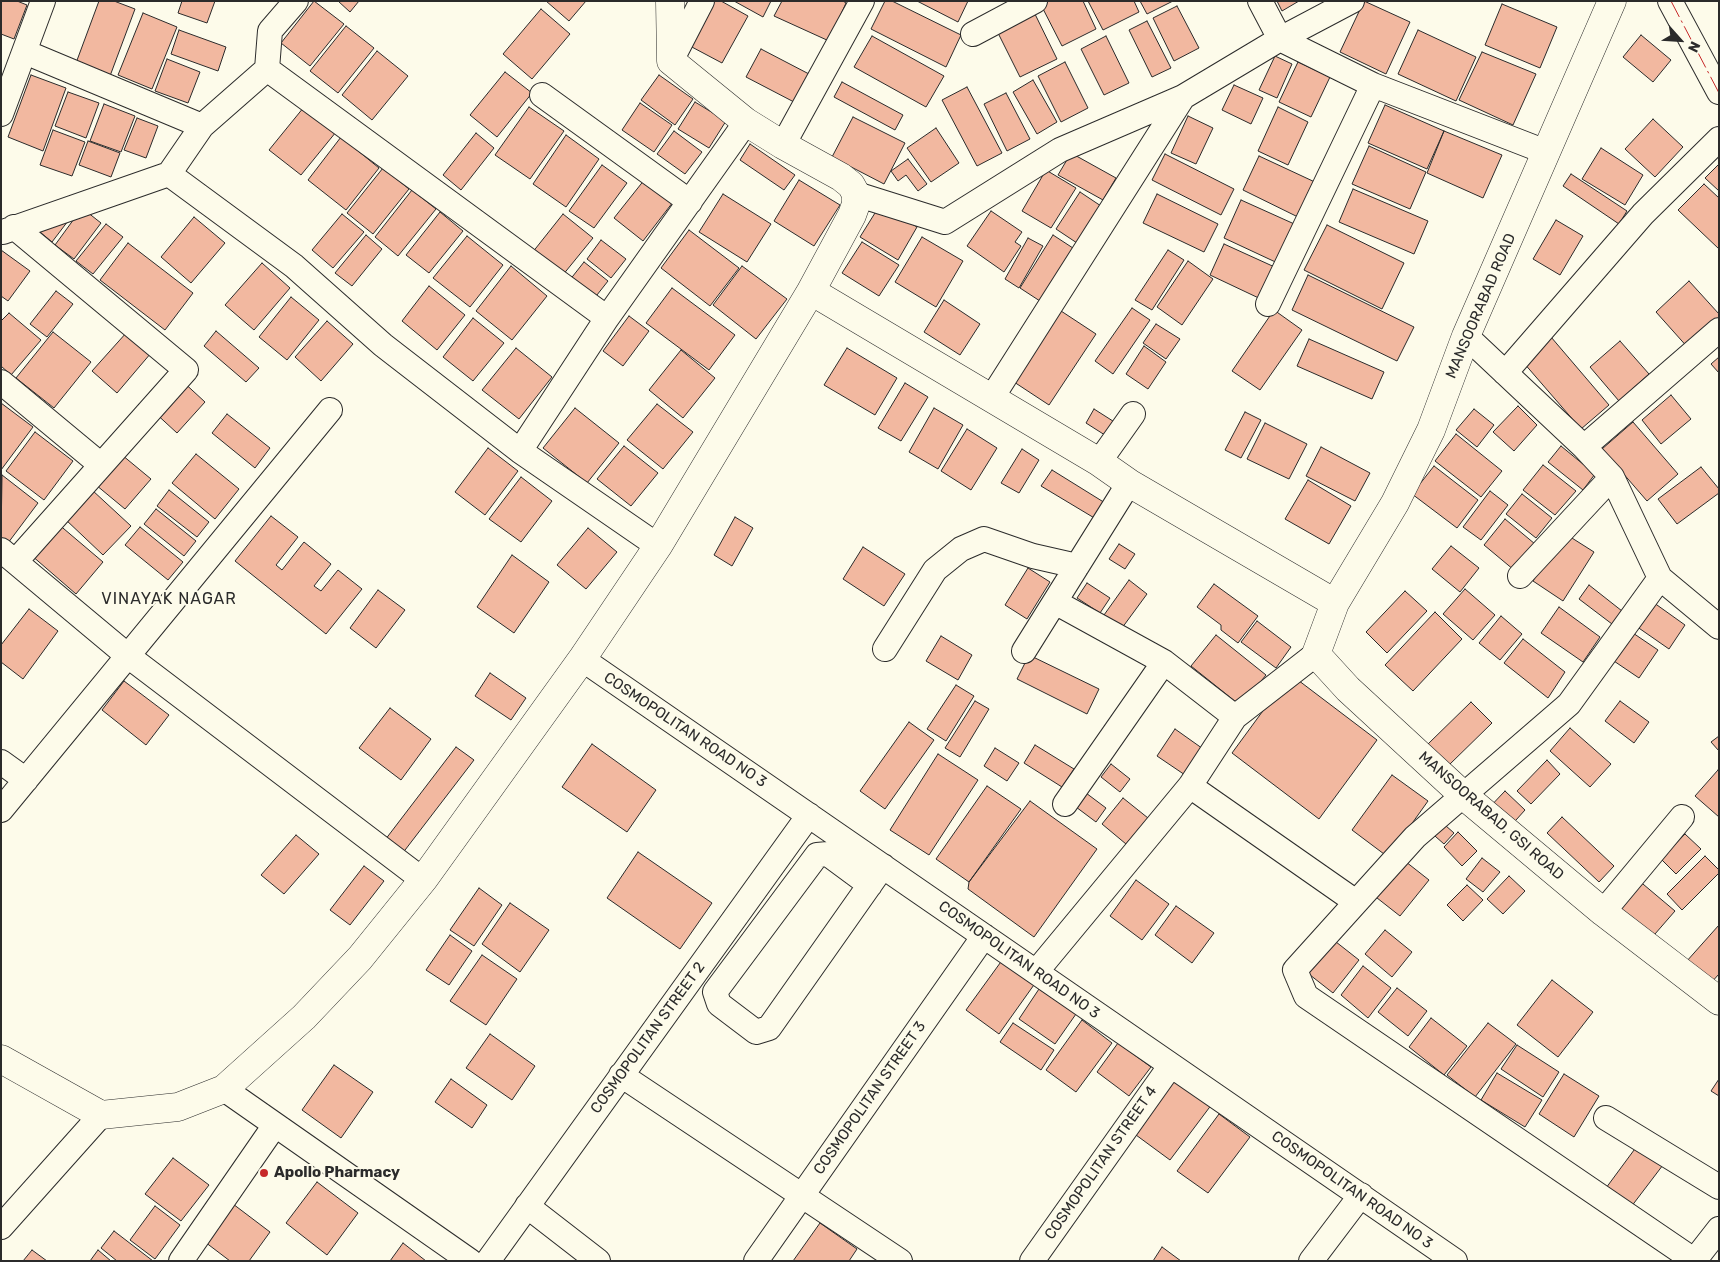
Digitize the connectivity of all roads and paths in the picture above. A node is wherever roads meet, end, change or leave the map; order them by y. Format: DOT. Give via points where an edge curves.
graph roads {
  1 [pos="43,1"];
  2 [pos="296,1"];
  3 [pos="702,1"];
  4 [pos="862,1"];
  5 [pos="1035,1"];
  6 [pos="1260,1"];
  7 [pos="1352,1"];
  8 [pos="1612,1"];
  9 [pos="1670,1"];
  10 [pos="668,2"];
  11 [pos="973,34"];
  12 [pos="1280,39"];
  13 [pos="25,52"];
  14 [pos="671,61"];
  15 [pos="267,69"];
  16 [pos="1373,85"];
  17 [pos="1719,92"];
  18 [pos="542,95"];
  19 [pos="1183,97"];
  20 [pos="1,114"];
  21 [pos="746,122"];
  22 [pos="202,126"];
  23 [pos="1719,140"];
  24 [pos="783,145"];
  25 [pos="1546,152"];
  26 [pos="170,174"];
  27 [pos="856,194"];
  28 [pos="690,202"];
  29 [pos="8,229"];
  30 [pos="811,291"];
  31 [pos="1268,304"];
  32 [pos="607,318"];
  33 [pos="1719,330"];
  34 [pos="1466,336"];
  35 [pos="1504,373"];
  36 [pos="1,382"];
  37 [pos="991,399"];
  38 [pos="330,410"];
  39 [pos="1133,414"];
  40 [pos="1584,447"];
  41 [pos="520,451"];
  42 [pos="1099,462"];
  43 [pos="101,465"];
  44 [pos="1612,477"];
  45 [pos="1129,483"];
  46 [pos="658,546"];
  47 [pos="9,555"];
  48 [pos="1077,566"];
  49 [pos="1520,576"];
  50 [pos="1660,578"];
  51 [pos="1055,602"];
  52 [pos="1335,603"];
  53 [pos="1719,627"];
  54 [pos="885,649"];
  55 [pos="1024,651"];
  56 [pos="1316,654"];
  57 [pos="128,656"];
  58 [pos="582,659"];
  59 [pos="1164,662"];
  60 [pos="1235,717"];
  61 [pos="1,762"];
  62 [pos="26,780"];
  63 [pos="1190,786"];
  64 [pos="1463,794"];
  65 [pos="1065,804"];
  66 [pos="1,810"];
  67 [pos="809,815"];
  68 [pos="1682,817"];
  69 [pos="877,876"];
  70 [pos="423,880"];
  71 [pos="1356,902"];
  72 [pos="1603,912"];
  73 [pos="984,936"];
  74 [pos="1036,972"];
  75 [pos="1719,1001"];
  76 [pos="1,1059"];
  77 [pos="1171,1064"];
  78 [pos="621,1075"];
  79 [pos="224,1089"];
  80 [pos="101,1115"];
  81 [pos="1606,1118"];
  82 [pos="276,1125"];
  83 [pos="1719,1187"];
  84 [pos="1361,1195"];
  85 [pos="801,1196"];
  86 [pos="527,1206"];
  87 [pos="1,1227"];
  88 [pos="1719,1229"];
  89 [pos="182,1261"];
  90 [pos="470,1261"];
  91 [pos="488,1261"];
  92 [pos="598,1261"];
  93 [pos="756,1261"];
  94 [pos="900,1261"];
  95 [pos="1032,1261"];
  96 [pos="1311,1261"];
  97 [pos="1456,1261"];
  98 [pos="1694,1261"];
  1 -- 13 [label="street"];
  2 -- 15 [label="street" via="270,30"];
  3 -- 14 [label="street"];
  4 -- 24 [label="street"];
  5 -- 11 [label="street"];
  6 -- 12 [label="street"];
  7 -- 12 [label="street"];
  8 -- 25 [label="street, MANSOORABAD ROAD"];
  9 -- 17 [label="street"];
  10 -- 14 [label="street"];
  12 -- 16 [label="street"];
  12 -- 19 [label="street"];
  13 -- 20 [label="street"];
  13 -- 22 [label="street"];
  14 -- 21 [label="street"];
  15 -- 22 [label="street"];
  15 -- 32 [label="street"];
  16 -- 25 [label="street"];
  16 -- 31 [label="street"];
  18 -- 28 [label="street"];
  19 -- 27 [label="street" via="1060,150 946,222"];
  19 -- 37 [label="street"];
  21 -- 24 [label="street"];
  21 -- 28 [label="street"];
  22 -- 26 [label="street"];
  23 -- 35 [label="street" via="1643,214"];
  24 -- 27 [label="street" via="841,177"];
  25 -- 34 [label="street, MANSOORABAD ROAD"];
  26 -- 29 [label="street"];
  26 -- 41 [label="street" via="294,266 383,345"];
  27 -- 30 [label="street" via="852,215"];
  28 -- 32 [label="street"];
  29 -- 43 [label="street" via="186,370"];
  30 -- 37 [label="street"];
  30 -- 46 [label="street"];
  32 -- 41 [label="street"];
  33 -- 40 [label="street"];
  34 -- 35 [label="street"];
  34 -- 52 [label="street, MANSOORABAD ROAD" via="1431,430 1395,503"];
  35 -- 40 [label="street"];
  36 -- 43 [label="street"];
  37 -- 42 [label="street"];
  38 -- 57 [label="street"];
  39 -- 42 [label="street"];
  40 -- 44 [label="street"];
  41 -- 46 [label="street"];
  42 -- 45 [label="street"];
  43 -- 47 [label="street"];
  44 -- 49 [label="street"];
  44 -- 50 [label="street"];
  45 -- 48 [label="street"];
  45 -- 52 [label="street"];
  46 -- 58 [label="street"];
  47 -- 57 [label="street"];
  48 -- 51 [label="street"];
  48 -- 54 [label="street" via="984,539 961,549 935,570"];
  50 -- 53 [label="street"];
  50 -- 64 [label="street" via="1569,704"];
  51 -- 55 [label="street"];
  51 -- 59 [label="street"];
  52 -- 56 [label="street"];
  56 -- 60 [label="street"];
  56 -- 64 [label="street, MANSOORABAD, GSI ROAD" via="1348,689"];
  57 -- 62 [label="street"];
  57 -- 70 [label="street"];
  58 -- 67 [label="street, COSMOPOLITAN ROAD NO 3"];
  58 -- 70 [label="street"];
  59 -- 60 [label="street"];
  59 -- 65 [label="street"];
  60 -- 63 [label="street"];
  61 -- 62 [label="street"];
  62 -- 66 [label="street"];
  63 -- 71 [label="street"];
  63 -- 74 [label="street"];
  64 -- 71 [label="street" via="1415,837"];
  64 -- 72 [label="street, MANSOORABAD, GSI ROAD"];
  67 -- 69 [label="street, COSMOPOLITAN ROAD NO 3"];
  67 -- 78 [label="street, COSMOPOLITAN STREET 2"];
  68 -- 72 [label="street"];
  69 -- 69 [label="street" via="769,1028 756,1032 718,1004 715,992 817,855 828,854"];
  69 -- 73 [label="street, COSMOPOLITAN ROAD NO 3"];
  70 -- 79 [label="street" via="323,998"];
  71 -- 98 [label="street" via="1295,970 1306,996"];
  72 -- 75 [label="street, MANSOORABAD, GSI ROAD"];
  73 -- 74 [label="street, COSMOPOLITAN ROAD NO 3"];
  73 -- 85 [label="street, COSMOPOLITAN STREET 3"];
  74 -- 77 [label="street, COSMOPOLITAN ROAD NO 3"];
  76 -- 80 [label="street"];
  77 -- 84 [label="street, COSMOPOLITAN ROAD NO 3"];
  77 -- 95 [label="street, COSMOPOLITAN STREET 4"];
  78 -- 85 [label="street"];
  78 -- 86 [label="street, COSMOPOLITAN STREET 2"];
  79 -- 80 [label="street" via="178,1107"];
  79 -- 82 [label="street"];
  80 -- 87 [label="street"];
  81 -- 83 [label="street"];
  82 -- 89 [label="street"];
  82 -- 90 [label="street"];
  84 -- 96 [label="street"];
  84 -- 97 [label="street, COSMOPOLITAN ROAD NO 3"];
  85 -- 93 [label="street, COSMOPOLITAN STREET 3"];
  85 -- 94 [label="street"];
  86 -- 91 [label="street, COSMOPOLITAN STREET 2"];
  86 -- 92 [label="street"];
  88 -- 98 [label="street"];
}
